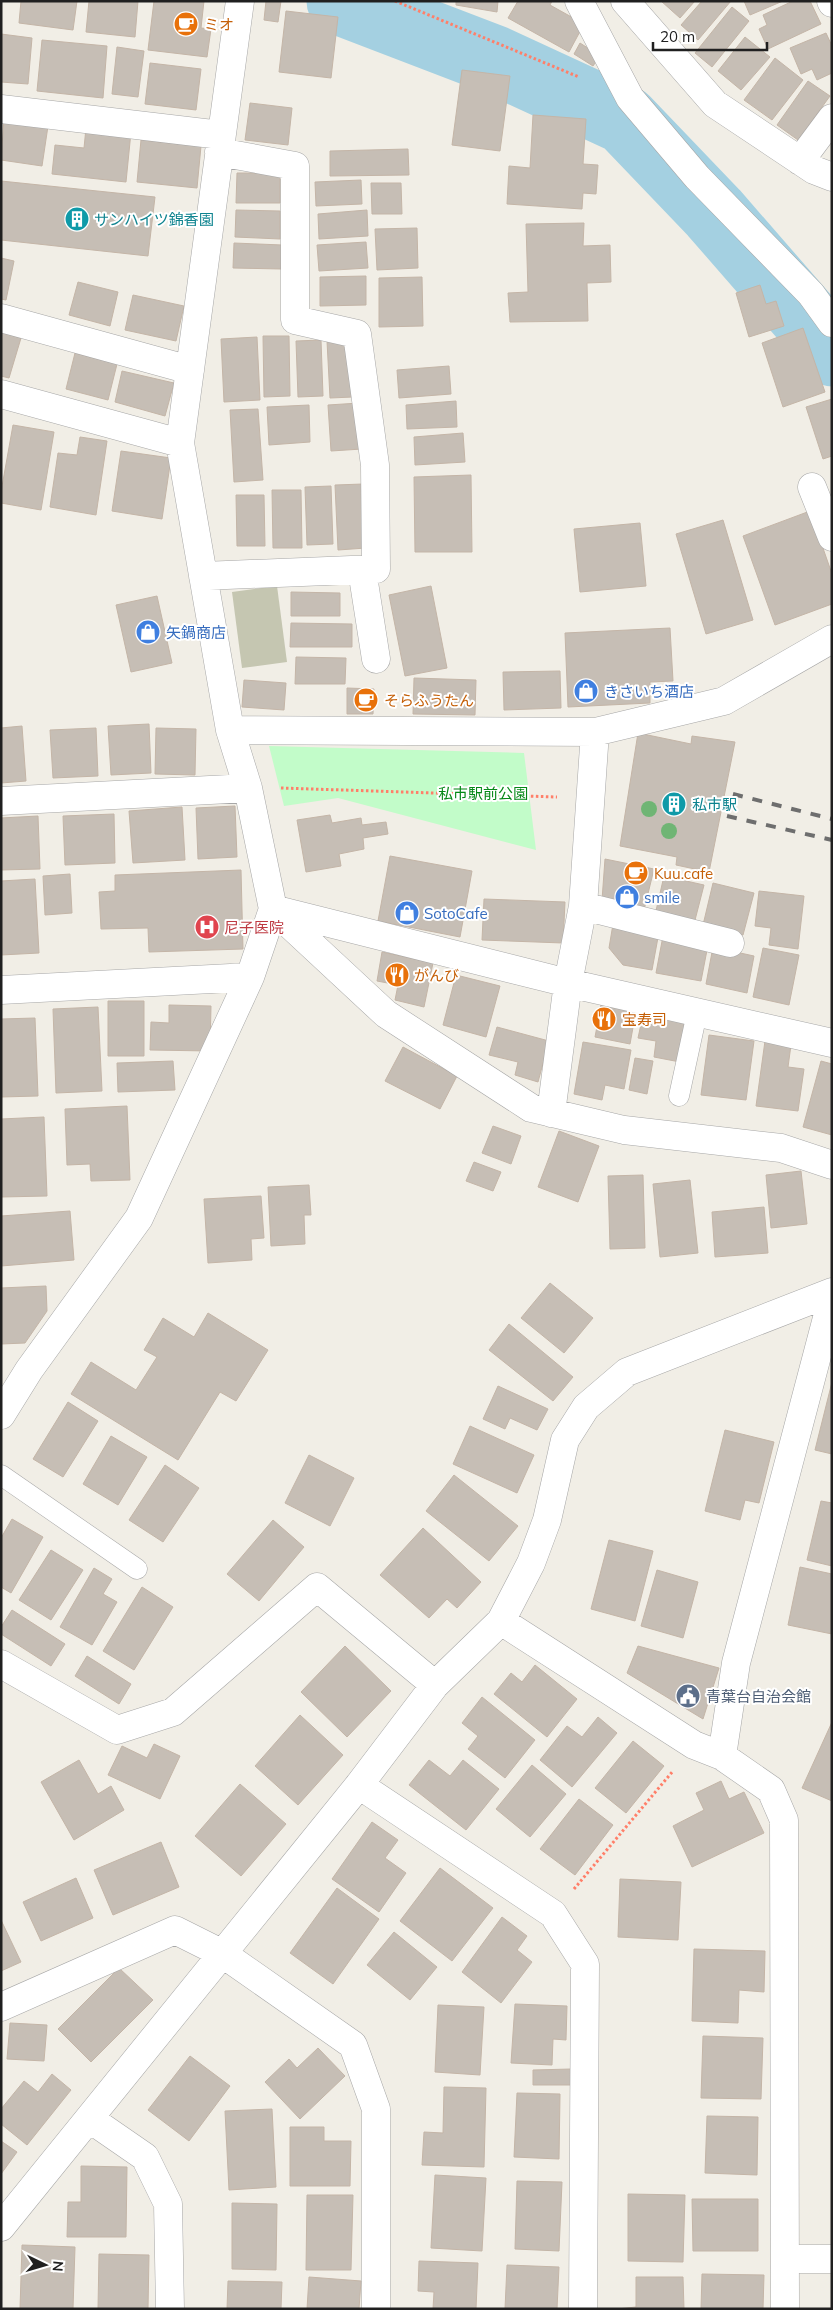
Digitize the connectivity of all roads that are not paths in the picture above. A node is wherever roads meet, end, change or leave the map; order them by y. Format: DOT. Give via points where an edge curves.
graph roads {
  1 [pos="240,1"];
  2 [pos="579,1"];
  3 [pos="625,1"];
  4 [pos="1,109"];
  5 [pos="832,118"];
  6 [pos="220,144"];
  7 [pos="800,161"];
  8 [pos="832,177"];
  9 [pos="1,318"];
  10 [pos="832,323"];
  11 [pos="190,370"];
  12 [pos="1,394"];
  13 [pos="180,442"];
  14 [pos="812,487"];
  15 [pos="832,537"];
  16 [pos="362,570"];
  17 [pos="203,576"];
  18 [pos="832,639"];
  19 [pos="376,659"];
  20 [pos="230,730"];
  21 [pos="595,732"];
  22 [pos="248,788"];
  23 [pos="1,801"];
  24 [pos="583,906"];
  25 [pos="274,909"];
  26 [pos="730,943"];
  27 [pos="250,977"];
  28 [pos="568,983"];
  29 [pos="1,990"];
  30 [pos="697,1013"];
  31 [pos="832,1043"];
  32 [pos="679,1096"];
  33 [pos="551,1113"];
  34 [pos="832,1165"];
  35 [pos="832,1292"];
  36 [pos="832,1299"];
  37 [pos="29,1370"];
  38 [pos="1,1372"];
  39 [pos="1,1415"];
  40 [pos="1,1475"];
  41 [pos="137,1569"];
  42 [pos="500,1621"];
  43 [pos="1,1664"];
  44 [pos="435,1685"];
  45 [pos="722,1756"];
  46 [pos="359,1785"];
  47 [pos="223,1954"];
  48 [pos="1,2007"];
  49 [pos="90,2119"];
  50 [pos="1,2227"];
  51 [pos="785,2259"];
  52 [pos="832,2259"];
  53 [pos="170,2309"];
  54 [pos="376,2309"];
  55 [pos="583,2309"];
  56 [pos="785,2309"];
  1 -- 6 [label="street"];
  2 -- 10 [label="street" via="630,98 697,177 811,294"];
  3 -- 7 [label="street" via="715,104"];
  4 -- 6 [label="street"];
  5 -- 7 [label="street"];
  6 -- 11 [label="street"];
  6 -- 16 [label="street" via="295,166 295,320 357,334 375,465 376,569"];
  7 -- 8 [label="street"];
  9 -- 11 [label="street"];
  11 -- 13 [label="street"];
  12 -- 13 [label="street"];
  13 -- 17 [label="street"];
  14 -- 15 [label="street"];
  16 -- 17 [label="street"];
  16 -- 19 [label="street"];
  17 -- 20 [label="street"];
  18 -- 21 [label="street" via="724,701"];
  20 -- 21 [label="street"];
  20 -- 22 [label="street"];
  21 -- 24 [label="street"];
  22 -- 23 [label="street"];
  22 -- 25 [label="street"];
  24 -- 26 [label="street"];
  24 -- 28 [label="street"];
  25 -- 27 [label="street"];
  25 -- 28 [label="street"];
  25 -- 33 [label="street" via="386,1014 531,1108"];
  27 -- 29 [label="street"];
  27 -- 37 [label="street" via="139,1218"];
  28 -- 30 [label="street"];
  28 -- 33 [label="street"];
  30 -- 31 [label="street"];
  30 -- 32 [label="lane"];
  33 -- 34 [label="street" via="624,1130 781,1148"];
  35 -- 42 [label="street" via="627,1372 586,1406 565,1440 547,1520 531,1563"];
  36 -- 45 [label="street" via="736,1663"];
  37 -- 38 [label="street"];
  37 -- 39 [label="street"];
  40 -- 41 [label="lane"];
  42 -- 44 [label="street"];
  42 -- 45 [label="street" via="694,1745"];
  43 -- 44 [label="street" via="117,1730 173,1712 317,1587"];
  44 -- 46 [label="street"];
  45 -- 51 [label="street" via="771,1790 784,1820"];
  46 -- 47 [label="street"];
  46 -- 55 [label="street" via="553,1914 585,1964"];
  47 -- 48 [label="street" via="175,1930"];
  47 -- 49 [label="street"];
  47 -- 54 [label="street" via="353,2045 376,2109"];
  49 -- 50 [label="street"];
  49 -- 53 [label="street" via="145,2157 168,2204"];
  51 -- 52 [label="street"];
  51 -- 56 [label="street"];
}
